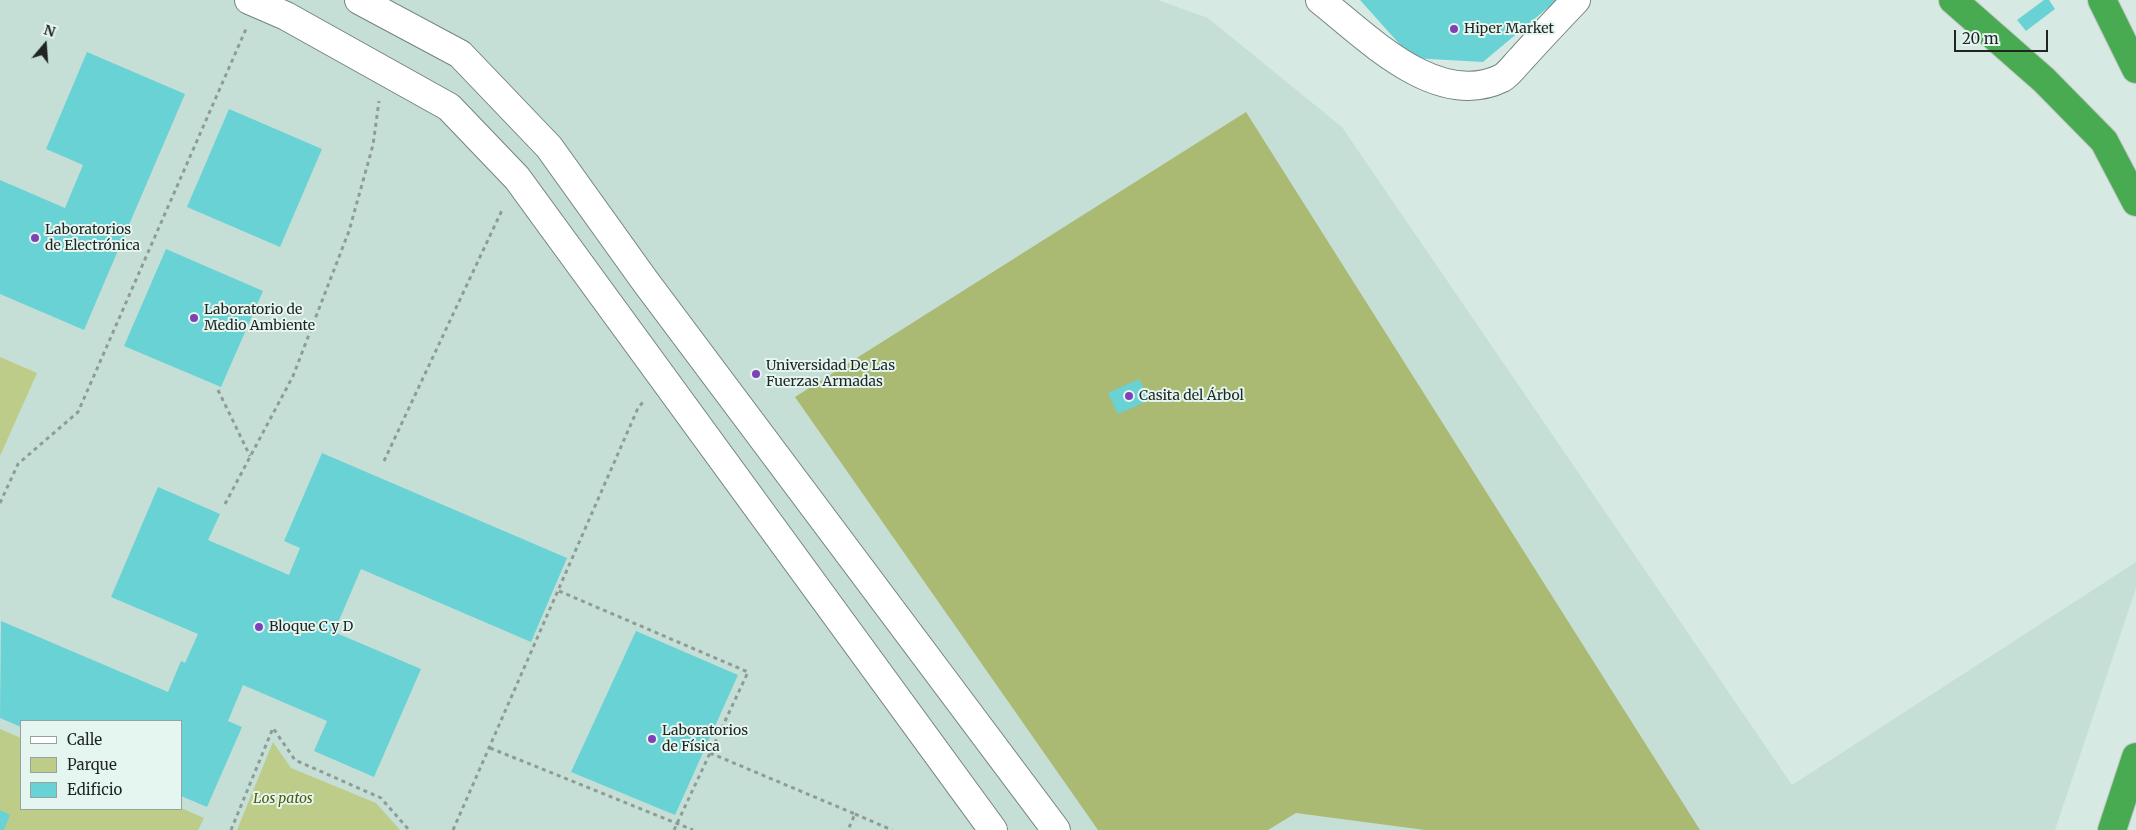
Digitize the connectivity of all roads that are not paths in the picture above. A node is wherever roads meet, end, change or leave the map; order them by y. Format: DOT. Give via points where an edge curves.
graph roads {
  1 [pos="359,0"];
  2 [pos="1320,0"];
  3 [pos="1576,0"];
  4 [pos="1953,0"];
  5 [pos="2102,0"];
  6 [pos="253,2"];
  7 [pos="289,8"];
  8 [pos="2136,68"];
  9 [pos="2136,202"];
  10 [pos="2136,757"];
  11 [pos="993,830"];
  12 [pos="1056,830"];
  13 [pos="2112,830"];
  1 -- 12 [label="lane" via="460,54 549,147 656,297"];
  2 -- 3 [label="lane" via="1401,62 1445,85 1471,87 1504,77"];
  4 -- 9 [label="highway" via="2044,80 2104,142"];
  5 -- 8 [label="highway"];
  6 -- 7 [label="lane"];
  7 -- 11 [label="lane" via="383,70 449,107 517,178"];
  10 -- 13 [label="highway"];
}
